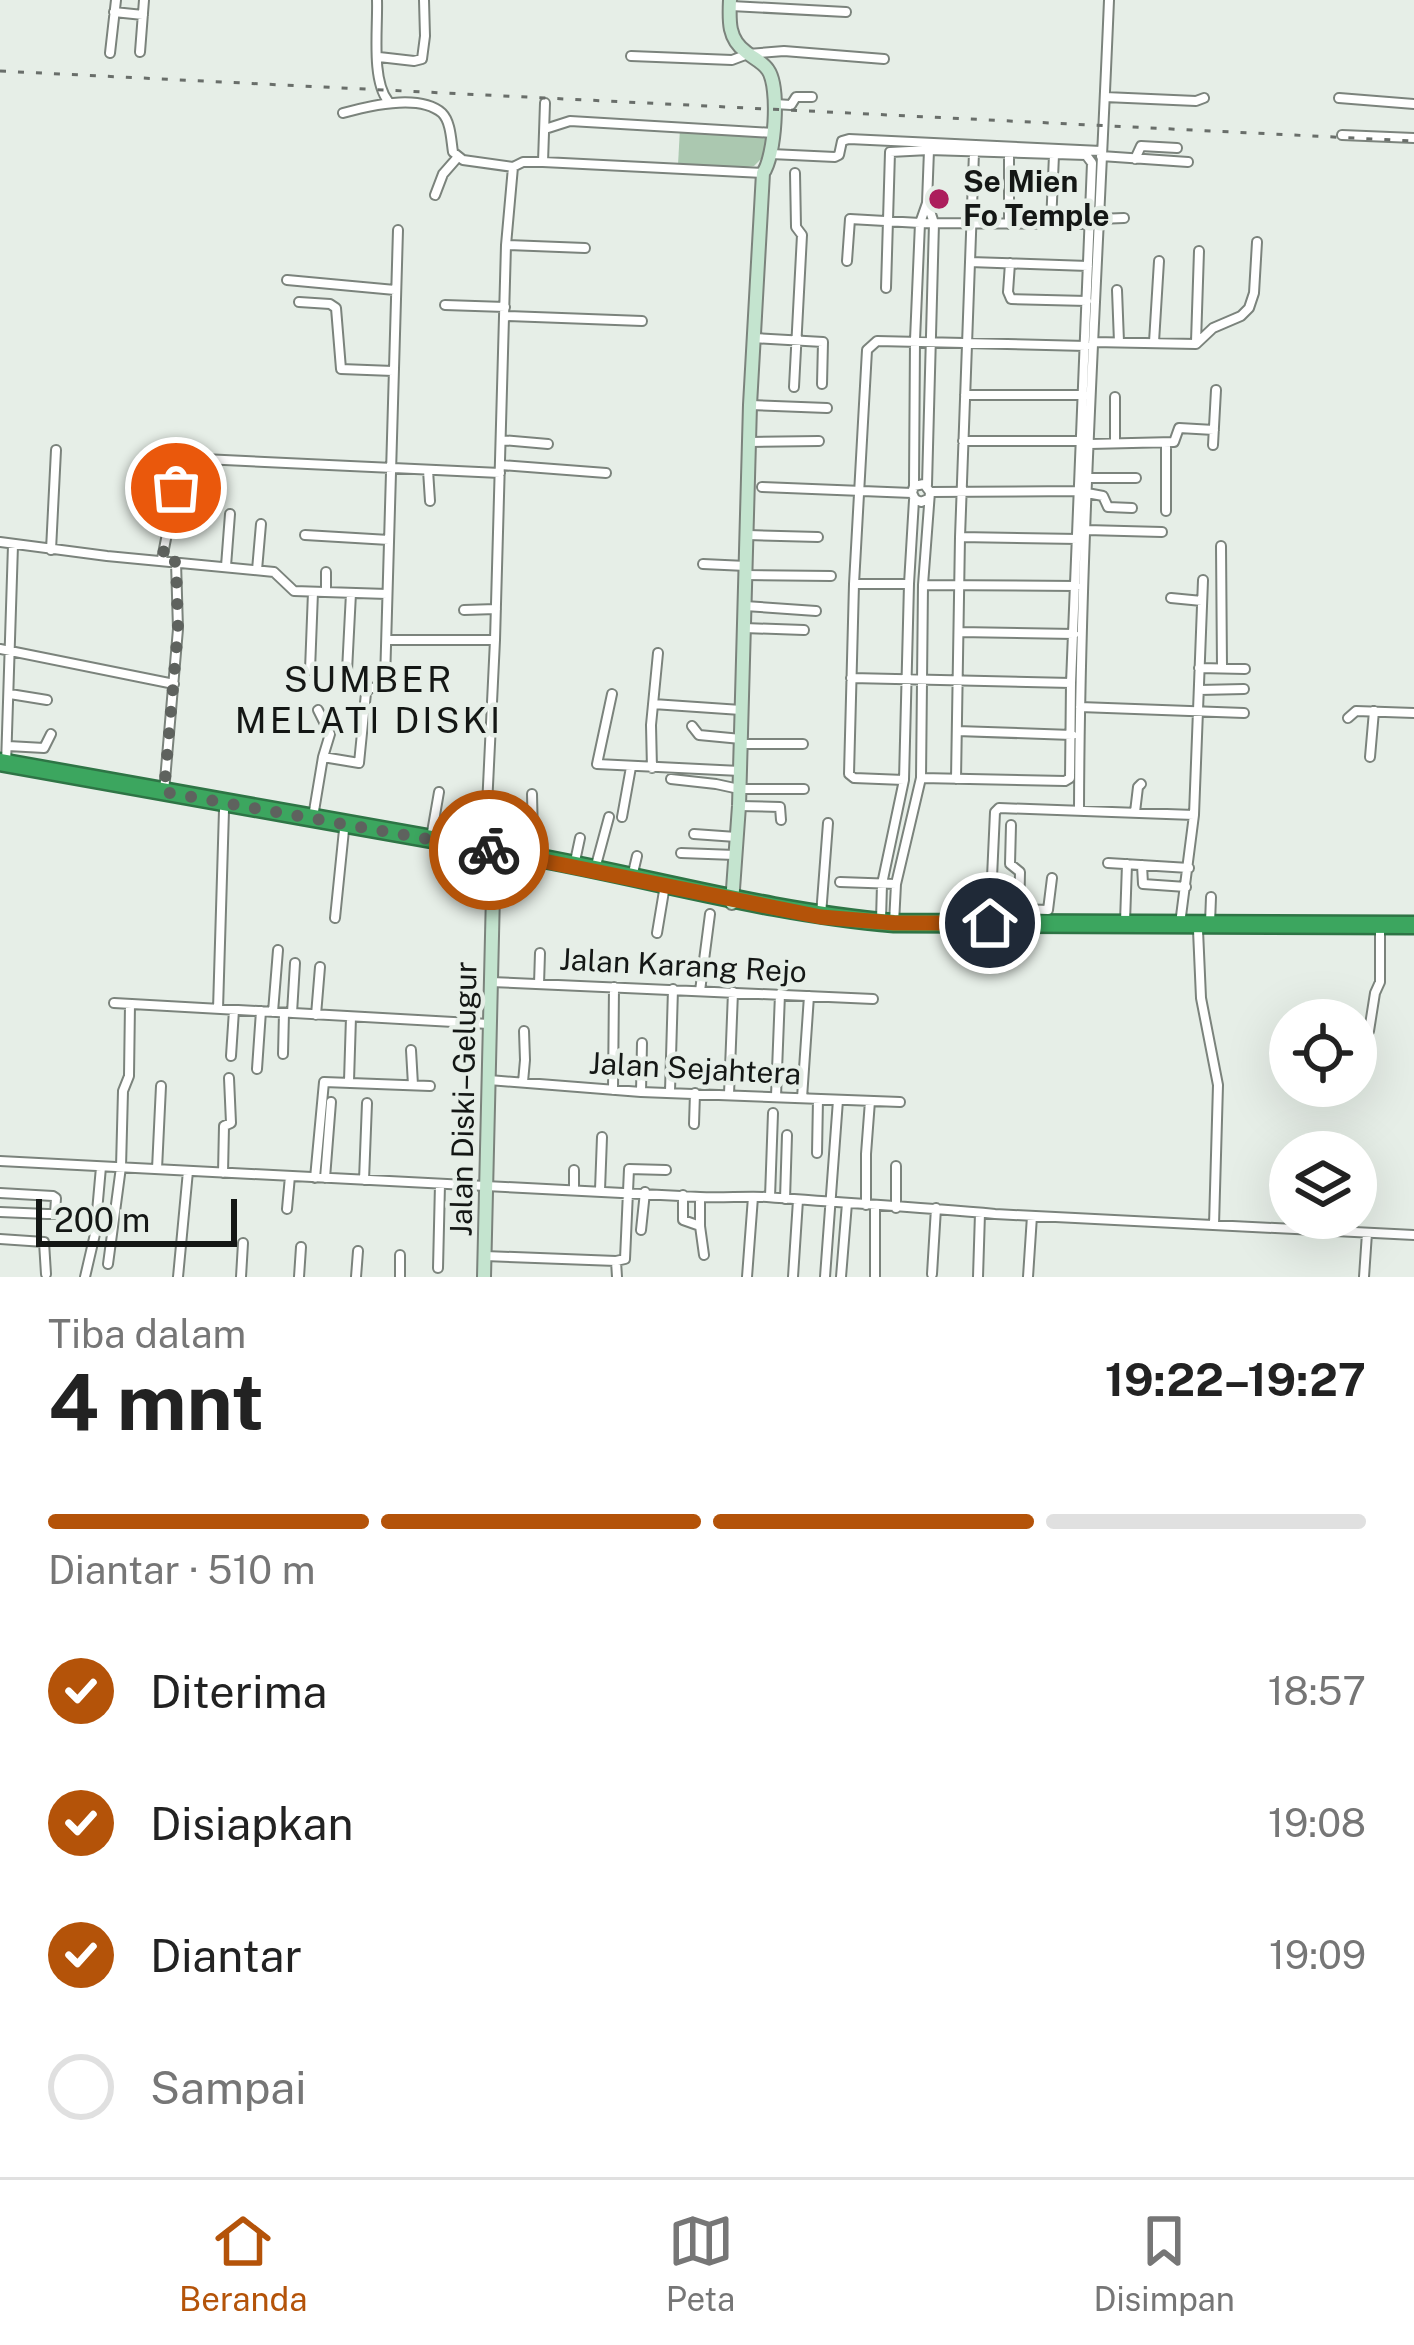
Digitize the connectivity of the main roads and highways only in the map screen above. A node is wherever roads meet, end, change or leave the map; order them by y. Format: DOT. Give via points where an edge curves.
graph roads {
  1 [pos="729,3"];
  2 [pos="4,762"];
  3 [pos="489,853"];
  4 [pos="733,902"];
  5 [pos="1196,926"];
  6 [pos="1414,928"];
  7 [pos="484,1277"];
  1 -- 4 [label="main road" via="731,34 769,70 774,104 753,338"];
  2 -- 3 [label="highway"];
  2 -- 3 [label="highway" via="224,810"];
  3 -- 4 [label="highway"];
  3 -- 4 [label="highway"];
  3 -- 7 [label="main road, Jalan Diski–Gelugur"];
  4 -- 5 [label="highway" via="888,922 1020,916"];
  4 -- 5 [label="highway" via="894,929"];
  5 -- 6 [label="highway"];
  5 -- 6 [label="highway"];
}
